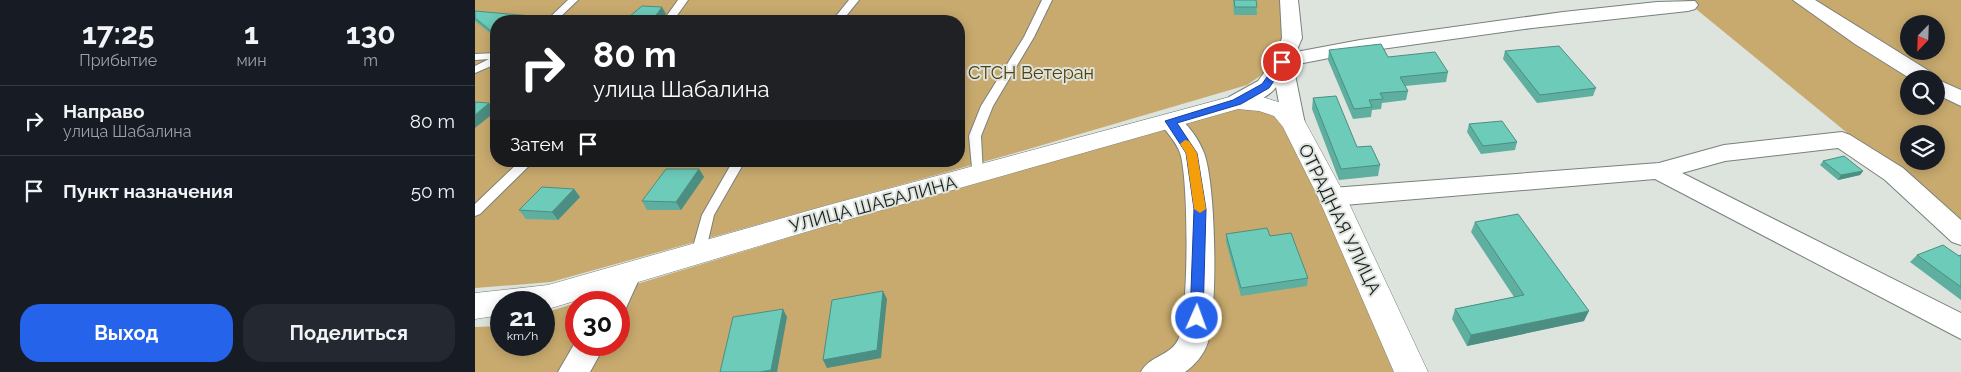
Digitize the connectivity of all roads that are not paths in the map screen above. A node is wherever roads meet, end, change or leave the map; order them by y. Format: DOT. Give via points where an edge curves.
graph roads {
  1 [pos="573,0"];
  2 [pos="683,0"];
  3 [pos="854,0"];
  4 [pos="1047,0"];
  5 [pos="1289,0"];
  6 [pos="1682,0"];
  7 [pos="1802,0"];
  8 [pos="1624,5"];
  9 [pos="557,15"];
  10 [pos="672,15"];
  11 [pos="842,15"];
  12 [pos="475,57"];
  13 [pos="490,58"];
  14 [pos="490,61"];
  15 [pos="1282,62"];
  16 [pos="475,70"];
  17 [pos="1912,70"];
  18 [pos="1945,89"];
  19 [pos="1961,99"];
  20 [pos="1226,105"];
  21 [pos="1170,121"];
  22 [pos="1294,124"];
  23 [pos="522,167"];
  24 [pos="736,167"];
  25 [pos="1659,171"];
  26 [pos="977,175"];
  27 [pos="1332,197"];
  28 [pos="475,211"];
  29 [pos="1961,235"];
  30 [pos="698,254"];
  31 [pos="627,275"];
  32 [pos="620,291"];
  33 [pos="555,295"];
  34 [pos="490,304"];
  35 [pos="475,306"];
  36 [pos="1961,327"];
  37 [pos="583,356"];
  38 [pos="574,372"];
  39 [pos="1157,372"];
  40 [pos="1411,372"];
  1 -- 9 [label="lane"];
  2 -- 10 [label="lane"];
  3 -- 11 [label="lane"];
  4 -- 26 [label="lane" via="1029,37 987,106 975,136"];
  5 -- 15 [label="street, УЛИЦА ШАБАЛИНА" via="1292,38"];
  6 -- 8 [label="street" via="1688,5"];
  7 -- 17 [label="street"];
  8 -- 15 [label="street" via="1317,53"];
  12 -- 13 [label="lane"];
  14 -- 16 [label="lane"];
  15 -- 20 [label="street, УЛИЦА ШАБАЛИНА" via="1266,86"];
  15 -- 22 [label="street"];
  18 -- 19 [label="street"];
  20 -- 21 [label="main road, УЛИЦА ШАБАЛИНА"];
  20 -- 22 [label="main road, ОТРАДНАЯ УЛИЦА" via="1262,104 1283,111"];
  21 -- 26 [label="main road, УЛИЦА ШАБАЛИНА"];
  21 -- 39 [label="street" via="1192,153 1200,209 1197,318 1193,342 1186,354"];
  22 -- 27 [label="main road, ОТРАДНАЯ УЛИЦА"];
  23 -- 28 [label="lane"];
  24 -- 30 [label="lane" via="708,215"];
  25 -- 27 [label="street"];
  25 -- 29 [label="street" via="1724,153 1842,140 1894,174"];
  25 -- 36 [label="street"];
  26 -- 30 [label="main road, УЛИЦА ШАБАЛИНА"];
  27 -- 40 [label="main road, ОТРАДНАЯ УЛИЦА"];
  30 -- 31 [label="main road, УЛИЦА ШАБАЛИНА"];
  31 -- 32 [label="street"];
  31 -- 33 [label="main road, УЛИЦА ШАБАЛИНА"];
  34 -- 35 [label="main road, УЛИЦА ШАБАЛИНА"];
  37 -- 38 [label="street"];
}
